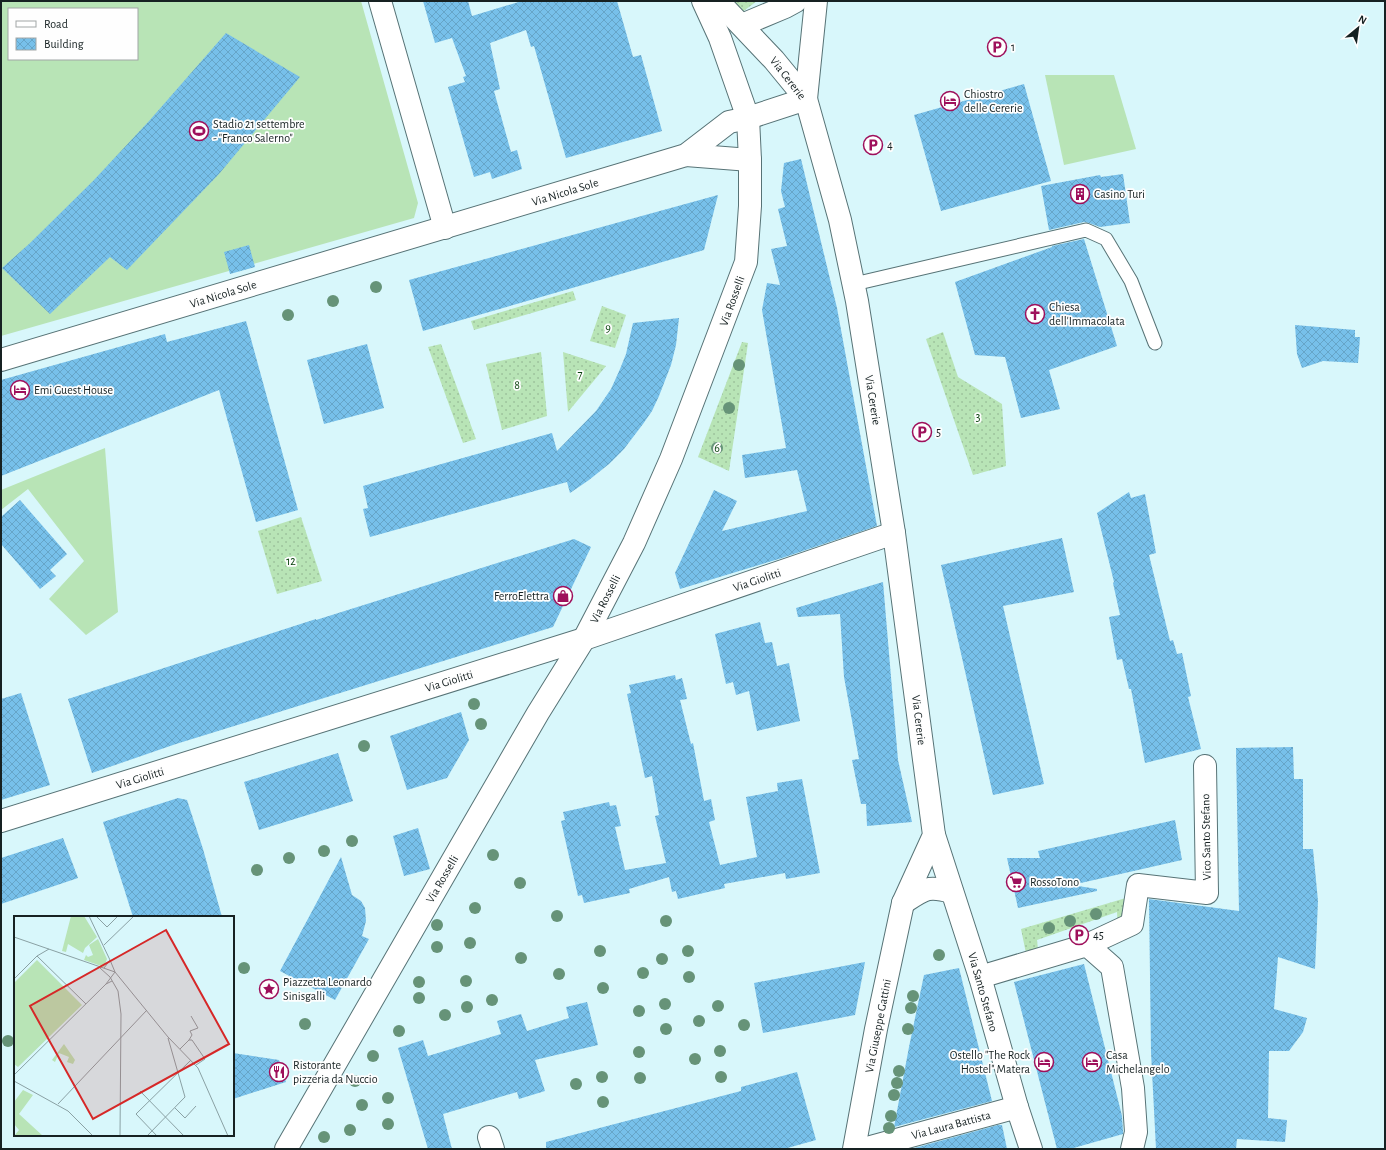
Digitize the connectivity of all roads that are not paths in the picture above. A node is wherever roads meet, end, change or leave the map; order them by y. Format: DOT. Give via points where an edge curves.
graph roads {
  1 [pos="380,1"];
  2 [pos="703,1"];
  3 [pos="718,1"];
  4 [pos="796,1"];
  5 [pos="816,1"];
  6 [pos="742,25"];
  7 [pos="806,99"];
  8 [pos="748,118"];
  9 [pos="686,155"];
  10 [pos="750,160"];
  11 [pos="445,228"];
  12 [pos="854,284"];
  13 [pos="1155,343"];
  14 [pos="1,360"];
  15 [pos="894,533"];
  16 [pos="584,639"];
  17 [pos="1205,766"];
  18 [pos="1,821"];
  19 [pos="934,835"];
  20 [pos="952,892"];
  21 [pos="903,903"];
  22 [pos="1087,945"];
  23 [pos="980,977"];
  24 [pos="1017,1107"];
  25 [pos="286,1149"];
  26 [pos="854,1149"];
  27 [pos="863,1149"];
  28 [pos="1031,1149"];
  29 [pos="1132,1149"];
  1 -- 11 [label="street"];
  2 -- 8 [label="street, Via Rosselli" via="720,38"];
  3 -- 6 [label="street, Via Cererie"];
  4 -- 6 [label="street"];
  5 -- 7 [label="street"];
  6 -- 7 [label="street, Via Cererie"];
  7 -- 8 [label="street"];
  7 -- 12 [label="street, Via Cererie" via="840,220"];
  8 -- 9 [label="street" via="730,122"];
  8 -- 10 [label="street, Via Rosselli"];
  9 -- 10 [label="street"];
  9 -- 11 [label="street, Via Nicola Sole"];
  10 -- 16 [label="street, Via Rosselli" via="746,262 671,459 634,543"];
  11 -- 14 [label="street, Via Nicola Sole"];
  12 -- 13 [label="lane" via="1086,230 1106,239 1131,280"];
  12 -- 15 [label="street, Via Cererie"];
  15 -- 16 [label="street, Via Giolitti"];
  15 -- 19 [label="street, Via Cererie"];
  16 -- 18 [label="street, Via Giolitti"];
  16 -- 25 [label="street, Via Rosselli" via="538,713"];
  17 -- 22 [label="street, Vico Santo Stefano" via="1207,894 1138,885 1132,924"];
  19 -- 20 [label="street, Via Santo Stefano"];
  19 -- 21 [label="street, Via Giuseppe Gattini"];
  20 -- 21 [label="street" via="931,888"];
  20 -- 23 [label="street, Via Santo Stefano"];
  21 -- 26 [label="street, Via Giuseppe Gattini"];
  22 -- 23 [label="street, Vico Santo Stefano"];
  22 -- 29 [label="street" via="1112,967 1133,1088 1136,1132"];
  23 -- 24 [label="street, Via Santo Stefano"];
  24 -- 27 [label="street, Via Laura Battista"];
  24 -- 28 [label="street, Via Santo Stefano"];
}
